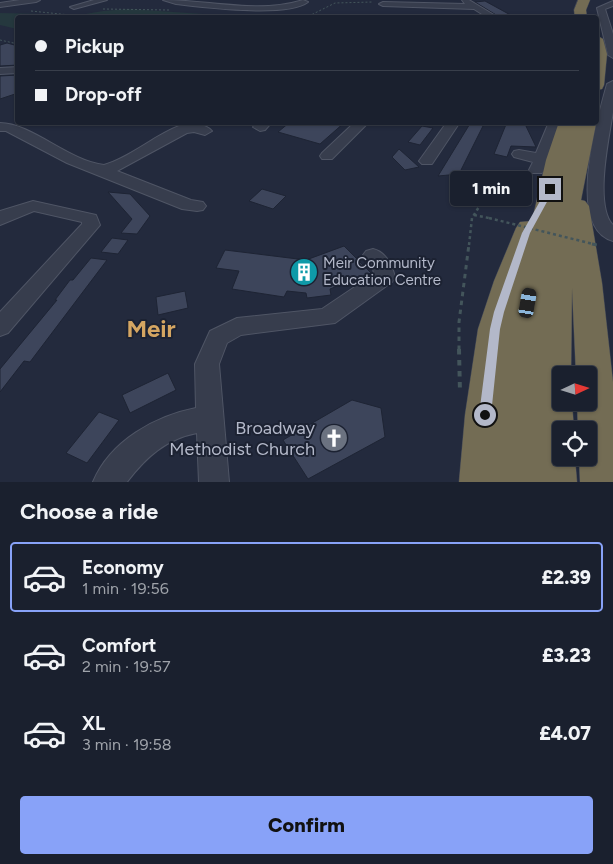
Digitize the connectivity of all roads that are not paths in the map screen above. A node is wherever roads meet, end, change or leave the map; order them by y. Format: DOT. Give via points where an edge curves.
graph roads {
  1 [pos="36,0"];
  2 [pos="103,0"];
  3 [pos="167,0"];
  4 [pos="463,0"];
  5 [pos="584,0"];
  6 [pos="591,0"];
  7 [pos="304,2"];
  8 [pos="613,3"];
  9 [pos="383,4"];
  10 [pos="408,5"];
  11 [pos="0,6"];
  12 [pos="267,7"];
  13 [pos="476,7"];
  14 [pos="75,10"];
  15 [pos="414,12"];
  16 [pos="268,15"];
  17 [pos="490,15"];
  18 [pos="581,15"];
  19 [pos="590,15"];
  20 [pos="613,51"];
  21 [pos="15,70"];
  22 [pos="0,71"];
  23 [pos="612,90"];
  24 [pos="610,108"];
  25 [pos="15,120"];
  26 [pos="360,125"];
  27 [pos="452,125"];
  28 [pos="556,125"];
  29 [pos="556,125"];
  30 [pos="584,125"];
  31 [pos="0,127"];
  32 [pos="205,131"];
  33 [pos="518,154"];
  34 [pos="327,156"];
  35 [pos="427,161"];
  36 [pos="96,169"];
  37 [pos="550,174"];
  38 [pos="197,206"];
  39 [pos="0,220"];
  40 [pos="604,237"];
  41 [pos="373,255"];
  42 [pos="0,327"];
  43 [pos="207,364"];
  44 [pos="211,418"];
  45 [pos="108,482"];
  46 [pos="214,482"];
  47 [pos="481,482"];
  48 [pos="516,482"];
  49 [pos="555,482"];
  50 [pos="602,482"];
  1 -- 11 [label="street"];
  2 -- 14 [label="street"];
  3 -- 12 [label="street" via="213,6"];
  4 -- 13 [label="street"];
  5 -- 18 [label="highway"];
  6 -- 19 [label="highway"];
  7 -- 12 [label="street" via="297,6"];
  8 -- 20 [label="street" via="602,6"];
  9 -- 10 [label="street"];
  10 -- 13 [label="street"];
  10 -- 15 [label="street"];
  12 -- 16 [label="street"];
  13 -- 17 [label="street"];
  21 -- 22 [label="street"];
  23 -- 24 [label="street"];
  24 -- 40 [label="street" via="598,156 596,203"];
  25 -- 31 [label="street"];
  26 -- 34 [label="street"];
  27 -- 35 [label="street"];
  28 -- 37 [label="highway" via="557,160"];
  29 -- 37 [label="street"];
  30 -- 37 [label="highway"];
  31 -- 36 [label="street" via="9,127"];
  32 -- 36 [label="street" via="195,128 184,130 116,165"];
  33 -- 37 [label="street"];
  36 -- 38 [label="street"];
  37 -- 47 [label="highway" via="526,233 497,321 485,415"];
  37 -- 48 [label="highway" via="525,320 516,412"];
  37 -- 49 [label="highway" via="568,196 554,302 552,414"];
  37 -- 50 [label="highway" via="587,283"];
  39 -- 42 [label="street" via="33,206 90,219 91,225"];
  41 -- 43 [label="street" via="383,266 385,277 327,318 237,327 218,337"];
  43 -- 44 [label="street"];
  44 -- 45 [label="street" via="175,425 150,438 126,459"];
  44 -- 46 [label="street"];
}
